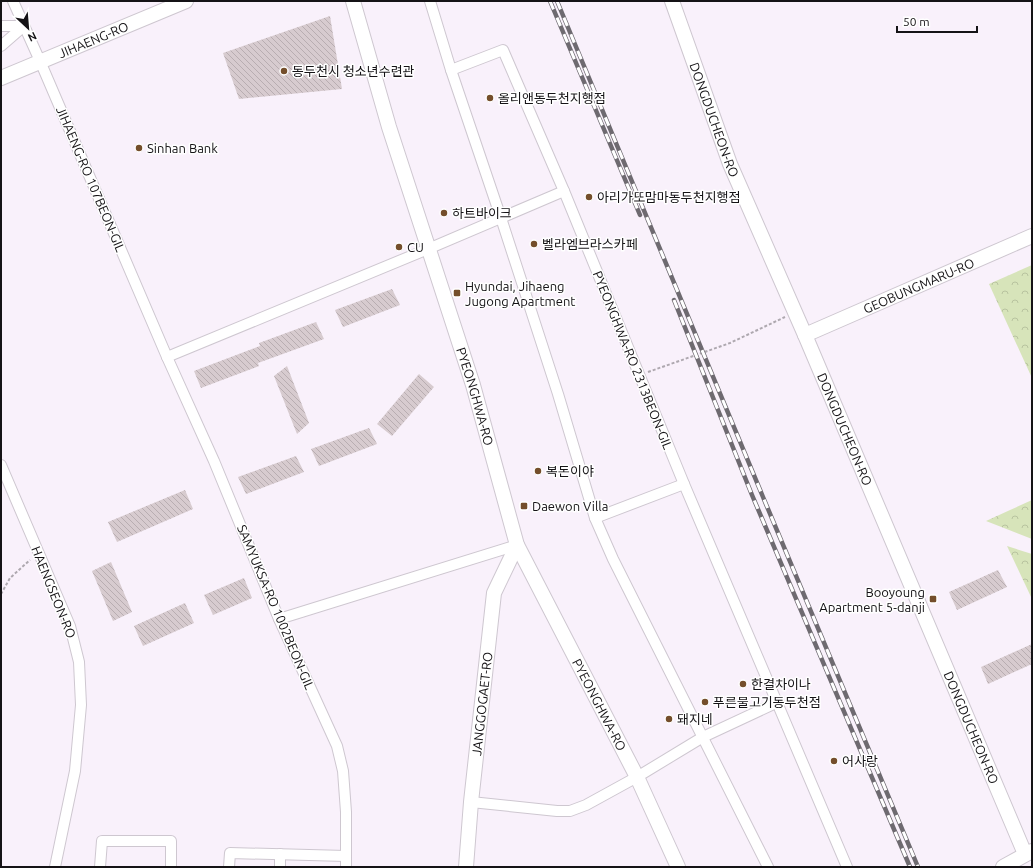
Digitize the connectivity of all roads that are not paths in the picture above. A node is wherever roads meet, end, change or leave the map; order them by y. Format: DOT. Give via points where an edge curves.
graph roads {
  1 [pos="13,1"];
  2 [pos="186,1"];
  3 [pos="353,1"];
  4 [pos="430,1"];
  5 [pos="672,1"];
  6 [pos="1,26"];
  7 [pos="24,26"];
  8 [pos="1,46"];
  9 [pos="40,61"];
  10 [pos="451,70"];
  11 [pos="1,78"];
  12 [pos="564,191"];
  13 [pos="502,218"];
  14 [pos="1032,236"];
  15 [pos="428,249"];
  16 [pos="805,335"];
  17 [pos="168,357"];
  18 [pos="1,466"];
  19 [pos="684,484"];
  20 [pos="595,518"];
  21 [pos="517,545"];
  22 [pos="279,619"];
  23 [pos="778,702"];
  24 [pos="704,737"];
  25 [pos="637,777"];
  26 [pos="471,802"];
  27 [pos="1028,853"];
  28 [pos="280,854"];
  29 [pos="346,856"];
  30 [pos="845,866"];
  31 [pos="1008,866"];
  32 [pos="55,867"];
  33 [pos="100,867"];
  34 [pos="171,867"];
  35 [pos="229,867"];
  36 [pos="280,867"];
  37 [pos="346,867"];
  38 [pos="466,867"];
  39 [pos="678,867"];
  40 [pos="768,867"];
  1 -- 7 [label="street, JIHAENG-RO 107BEON-GIL"];
  2 -- 9 [label="street, JIHAENG-RO"];
  3 -- 15 [label="street, PYEONGHWA-RO" via="389,127"];
  4 -- 10 [label="street"];
  5 -- 16 [label="street, DONGDUCHEON-RO" via="730,164"];
  6 -- 7 [label="street"];
  7 -- 8 [label="street"];
  7 -- 9 [label="street, JIHAENG-RO 107BEON-GIL"];
  9 -- 11 [label="street, JIHAENG-RO"];
  9 -- 17 [label="street, JIHAENG-RO 107BEON-GIL"];
  10 -- 12 [label="street, PYEONGHWA-RO 2313BEON-GIL" via="503,50"];
  10 -- 13 [label="street"];
  12 -- 13 [label="street"];
  12 -- 19 [label="street, PYEONGHWA-RO 2313BEON-GIL"];
  13 -- 15 [label="street"];
  13 -- 20 [label="street"];
  14 -- 16 [label="street, GEOBUNGMARU-RO"];
  15 -- 17 [label="street"];
  15 -- 21 [label="street, PYEONGHWA-RO" via="473,385"];
  16 -- 27 [label="street, DONGDUCHEON-RO"];
  17 -- 22 [label="street, SAMYUKSA-RO 1002BEON-GIL" via="214,460"];
  18 -- 32 [label="street, HAENGSEON-RO" via="70,626 79,662 81,705 75,771"];
  19 -- 20 [label="street"];
  19 -- 23 [label="street, PYEONGHWA-RO 2313BEON-GIL"];
  20 -- 24 [label="street" via="613,559"];
  21 -- 22 [label="street"];
  21 -- 25 [label="street, PYEONGHWA-RO"];
  21 -- 26 [label="street, JANGGOGAET-RO" via="494,593"];
  22 -- 29 [label="street, SAMYUKSA-RO 1002BEON-GIL" via="337,746 343,771"];
  23 -- 24 [label="street"];
  23 -- 30 [label="street, PYEONGHWA-RO 2313BEON-GIL"];
  24 -- 25 [label="street"];
  24 -- 40 [label="street"];
  25 -- 26 [label="street" via="570,811 557,812"];
  25 -- 39 [label="street, PYEONGHWA-RO"];
  26 -- 38 [label="street, JANGGOGAET-RO"];
  27 -- 31 [label="street"];
  28 -- 29 [label="street"];
  28 -- 35 [label="street" via="230,853"];
  28 -- 36 [label="street"];
  29 -- 37 [label="street, SAMYUKSA-RO 1002BEON-GIL"];
  33 -- 34 [label="street" via="102,841 171,841"];
}
